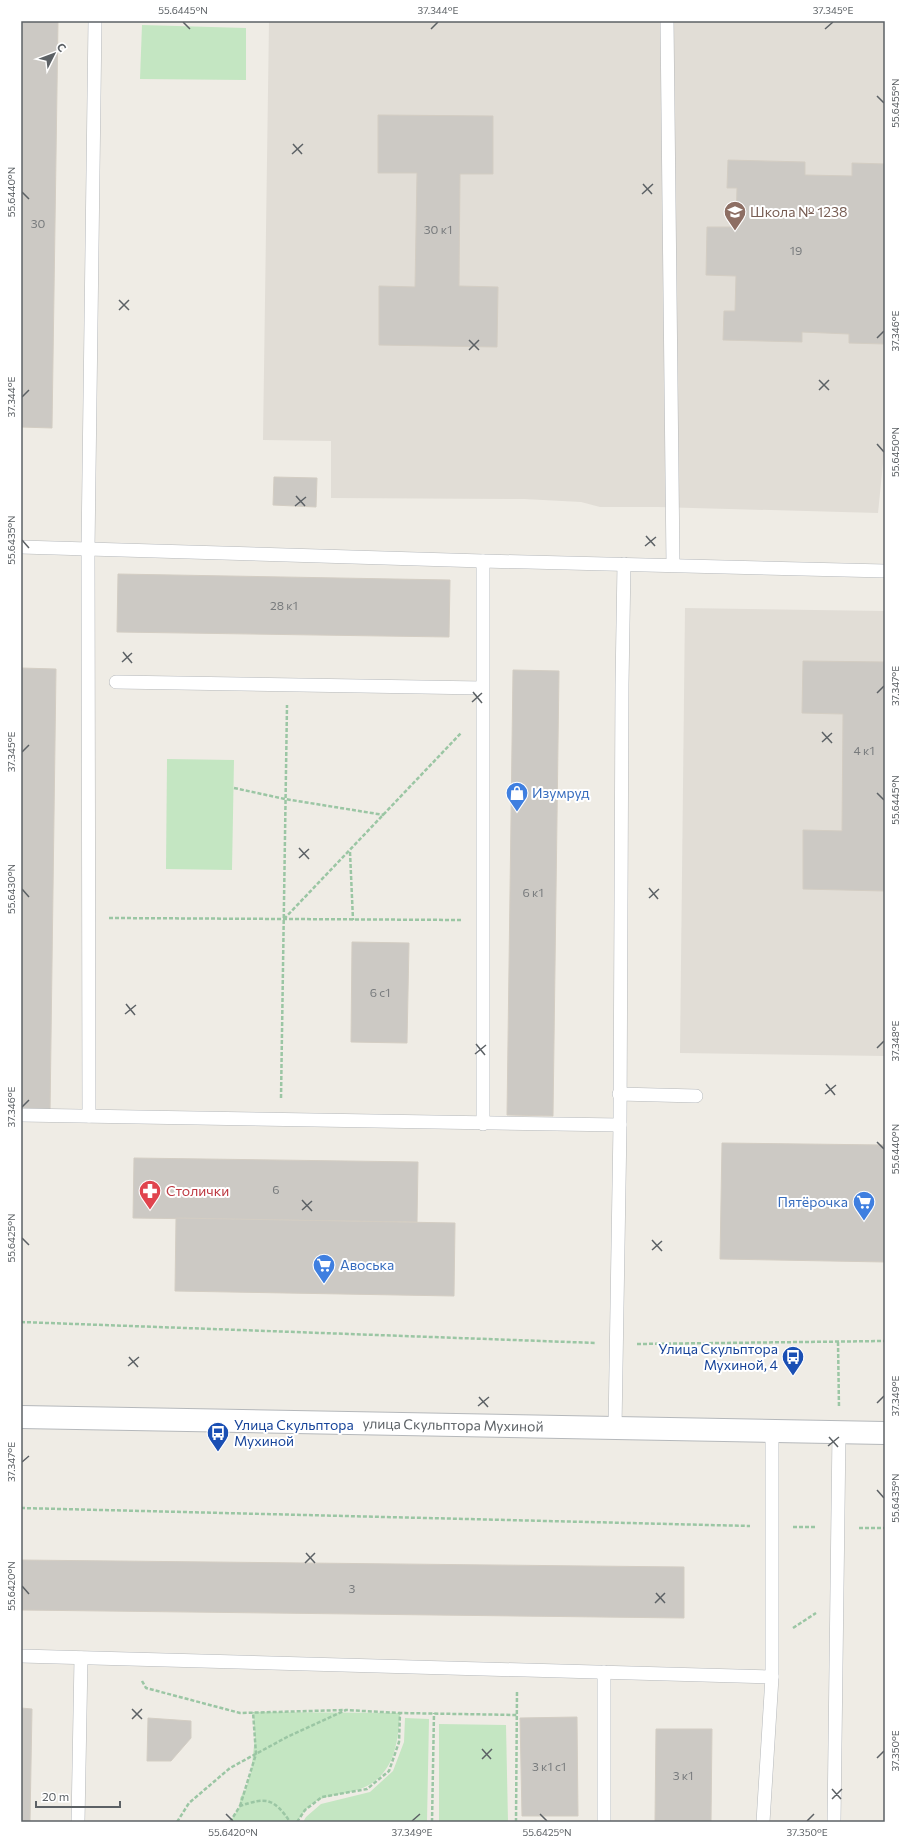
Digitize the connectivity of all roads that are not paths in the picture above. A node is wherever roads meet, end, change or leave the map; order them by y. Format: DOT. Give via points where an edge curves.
graph roads {
  1 [pos="95,21"];
  2 [pos="667,21"];
  3 [pos="21,547"];
  4 [pos="88,549"];
  5 [pos="483,561"];
  6 [pos="624,564"];
  7 [pos="673,565"];
  8 [pos="885,571"];
  9 [pos="116,682"];
  10 [pos="482,688"];
  11 [pos="619,1094"];
  12 [pos="696,1096"];
  13 [pos="21,1115"];
  14 [pos="89,1116"];
  15 [pos="483,1124"];
  16 [pos="620,1125"];
  17 [pos="21,1417"];
  18 [pos="615,1428"];
  19 [pos="772,1430"];
  20 [pos="839,1432"];
  21 [pos="885,1432"];
  22 [pos="21,1656"];
  23 [pos="81,1658"];
  24 [pos="604,1672"];
  25 [pos="772,1677"];
  26 [pos="78,1822"];
  27 [pos="604,1822"];
  28 [pos="763,1822"];
  29 [pos="834,1822"];
  1 -- 4 [label="lane"];
  2 -- 7 [label="lane"];
  3 -- 4 [label="lane"];
  4 -- 5 [label="lane"];
  4 -- 14 [label="lane"];
  5 -- 6 [label="lane"];
  5 -- 10 [label="lane"];
  6 -- 7 [label="lane"];
  6 -- 11 [label="lane"];
  7 -- 8 [label="lane"];
  9 -- 10 [label="lane"];
  10 -- 15 [label="lane"];
  11 -- 12 [label="lane"];
  11 -- 16 [label="lane"];
  13 -- 14 [label="lane"];
  14 -- 15 [label="lane"];
  15 -- 16 [label="lane"];
  16 -- 18 [label="lane"];
  17 -- 18 [label="street, улица Скульптора Мухиной"];
  18 -- 19 [label="street, улица Скульптора Мухиной"];
  19 -- 20 [label="street, улица Скульптора Мухиной"];
  19 -- 25 [label="lane"];
  20 -- 21 [label="street, улица Скульптора Мухиной"];
  20 -- 29 [label="lane"];
  22 -- 23 [label="lane"];
  23 -- 24 [label="lane"];
  23 -- 26 [label="lane"];
  24 -- 25 [label="lane"];
  24 -- 27 [label="lane"];
  25 -- 28 [label="lane"];
}
